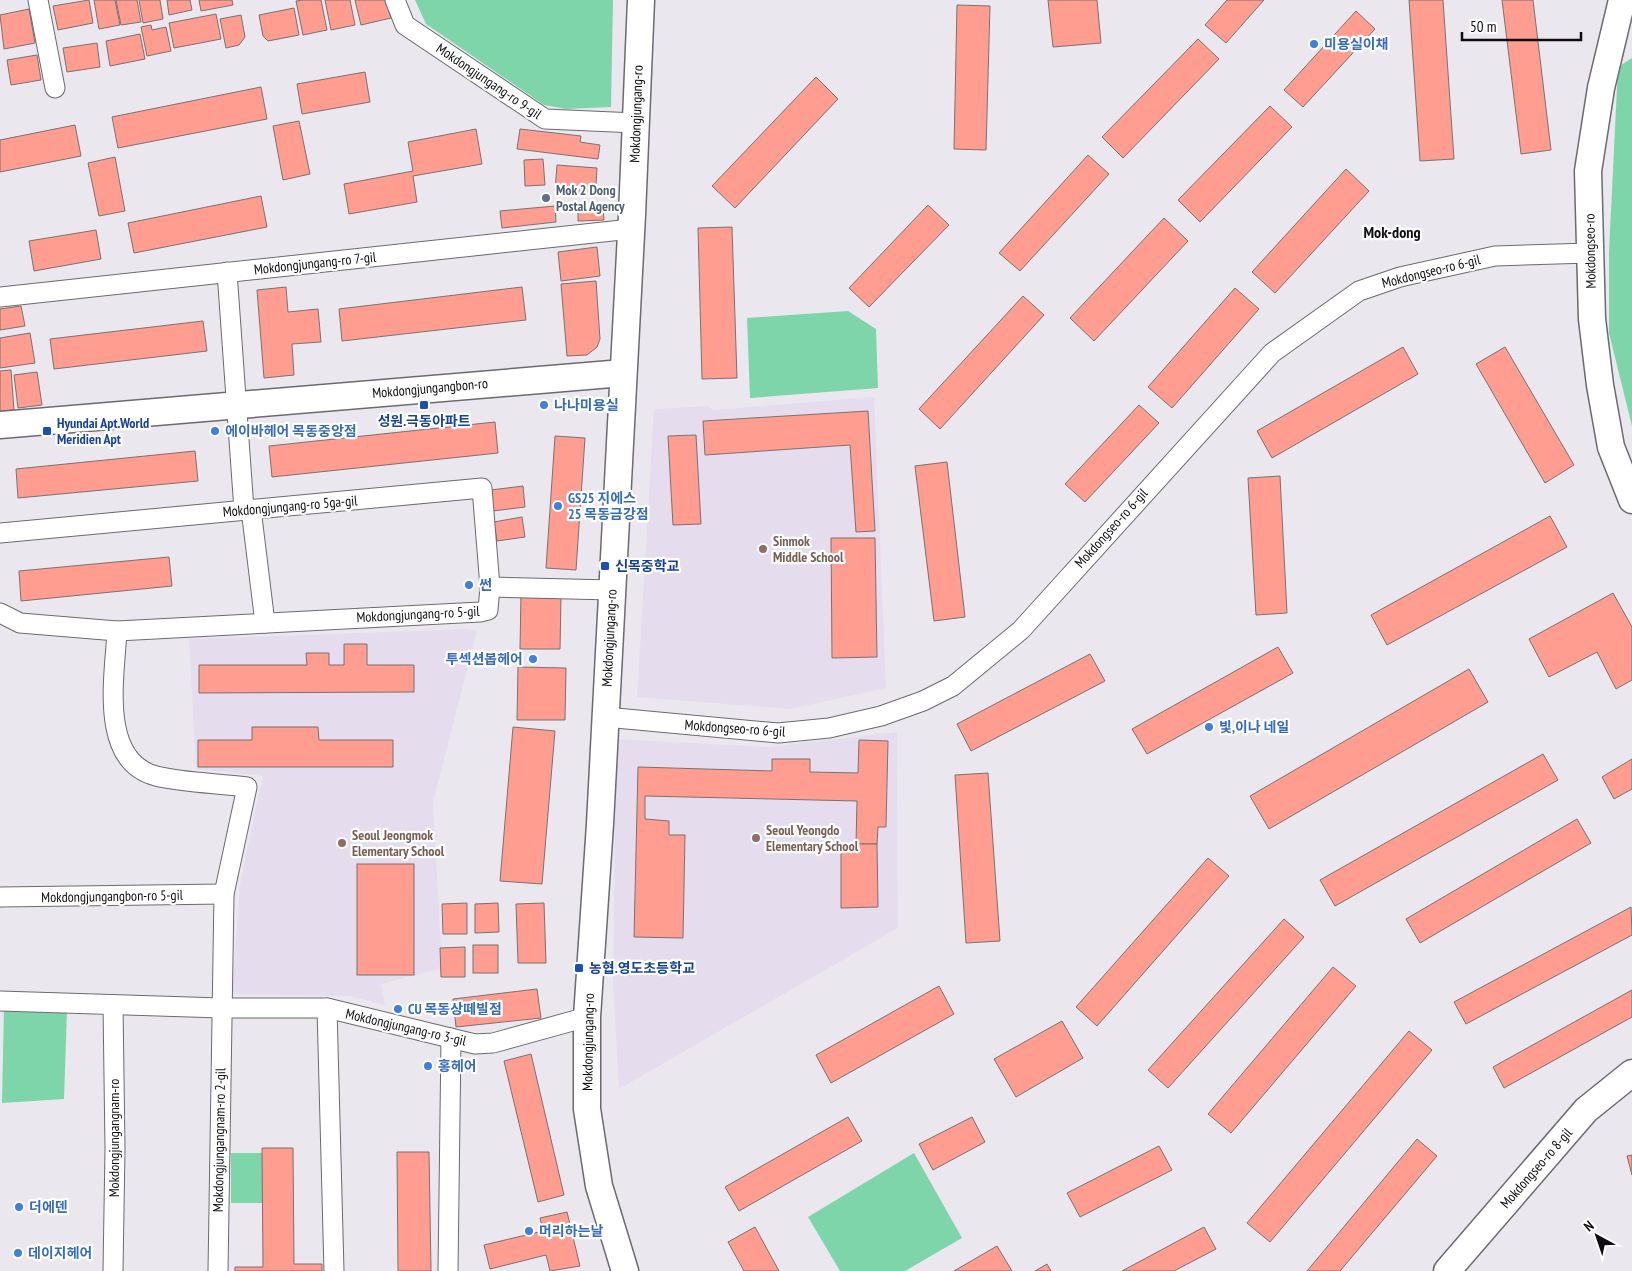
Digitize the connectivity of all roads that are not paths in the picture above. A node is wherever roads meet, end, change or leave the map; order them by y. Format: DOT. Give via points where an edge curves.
graph roads {
  1 [pos="38,0"];
  2 [pos="395,0"];
  3 [pos="641,0"];
  4 [pos="1624,9"];
  5 [pos="55,88"];
  6 [pos="636,123"];
  7 [pos="631,229"];
  8 [pos="1590,253"];
  9 [pos="227,272"];
  10 [pos="0,297"];
  11 [pos="623,373"];
  12 [pos="237,405"];
  13 [pos="0,425"];
  14 [pos="1632,500"];
  15 [pos="247,510"];
  16 [pos="0,533"];
  17 [pos="490,587"];
  18 [pos="611,590"];
  19 [pos="0,614"];
  20 [pos="265,623"];
  21 [pos="117,631"];
  22 [pos="605,717"];
  23 [pos="224,894"];
  24 [pos="0,898"];
  25 [pos="0,1001"];
  26 [pos="113,1005"];
  27 [pos="221,1008"];
  28 [pos="327,1008"];
  29 [pos="587,1017"];
  30 [pos="451,1038"];
  31 [pos="1632,1073"];
  32 [pos="113,1271"];
  33 [pos="218,1271"];
  34 [pos="334,1271"];
  35 [pos="448,1271"];
  36 [pos="625,1271"];
  37 [pos="1447,1271"];
  1 -- 5 [label="street"];
  2 -- 6 [label="street, Mokdongjungang-ro 9-gil" via="405,25 545,119"];
  3 -- 6 [label="main road, Mokdongjungang-ro"];
  4 -- 8 [label="main road, Mokdongseo-ro" via="1600,88 1588,171"];
  6 -- 7 [label="main road, Mokdongjungang-ro"];
  7 -- 9 [label="street, Mokdongjungang-ro 7-gil"];
  7 -- 11 [label="main road, Mokdongjungang-ro"];
  8 -- 14 [label="main road, Mokdongseo-ro" via="1592,319 1600,385 1611,447"];
  8 -- 22 [label="street, Mokdongseo-ro 6-gil" via="1495,256 1400,277 1359,291 1272,353 1021,630 953,686 923,701 881,716 829,728 778,733"];
  9 -- 10 [label="street, Mokdongjungang-ro 7-gil"];
  9 -- 12 [label="street"];
  11 -- 12 [label="main road, Mokdongjungangbon-ro"];
  11 -- 18 [label="main road, Mokdongjungang-ro"];
  12 -- 13 [label="main road, Mokdongjungangbon-ro"];
  12 -- 15 [label="street"];
  15 -- 16 [label="street, Mokdongjungang-ro 5ga-gil"];
  15 -- 17 [label="street, Mokdongjungang-ro 5ga-gil" via="482,488"];
  15 -- 20 [label="street"];
  17 -- 18 [label="street, Mokdongjungang-ro 5-gil"];
  17 -- 20 [label="street, Mokdongjungang-ro 5-gil" via="488,610 480,612"];
  18 -- 22 [label="main road, Mokdongjungang-ro"];
  19 -- 21 [label="street, Mokdongjungang-ro 5-gil" via="20,623"];
  20 -- 21 [label="street, Mokdongjungang-ro 5-gil"];
  21 -- 23 [label="street" via="113,720 123,749 136,766 155,775 247,787"];
  22 -- 29 [label="main road, Mokdongjungang-ro"];
  23 -- 24 [label="street, Mokdongjungangbon-ro 5-gil"];
  23 -- 27 [label="street"];
  25 -- 26 [label="street, Mokdongjungang-ro 3-gil"];
  26 -- 27 [label="street, Mokdongjungang-ro 3-gil"];
  26 -- 32 [label="street, Mokdongjungangnam-ro"];
  27 -- 28 [label="street, Mokdongjungang-ro 3-gil"];
  27 -- 33 [label="street, Mokdongjungangnam-ro 2-gil"];
  28 -- 30 [label="street, Mokdongjungang-ro 3-gil"];
  28 -- 34 [label="street"];
  29 -- 30 [label="street, Mokdongjungang-ro 3-gil" via="493,1043 475,1044"];
  29 -- 36 [label="main road, Mokdongjungang-ro" via="587,1109 599,1186"];
  30 -- 35 [label="street"];
  31 -- 37 [label="main road, Mokdongseo-ro 8-gil" via="1586,1110"];
}
